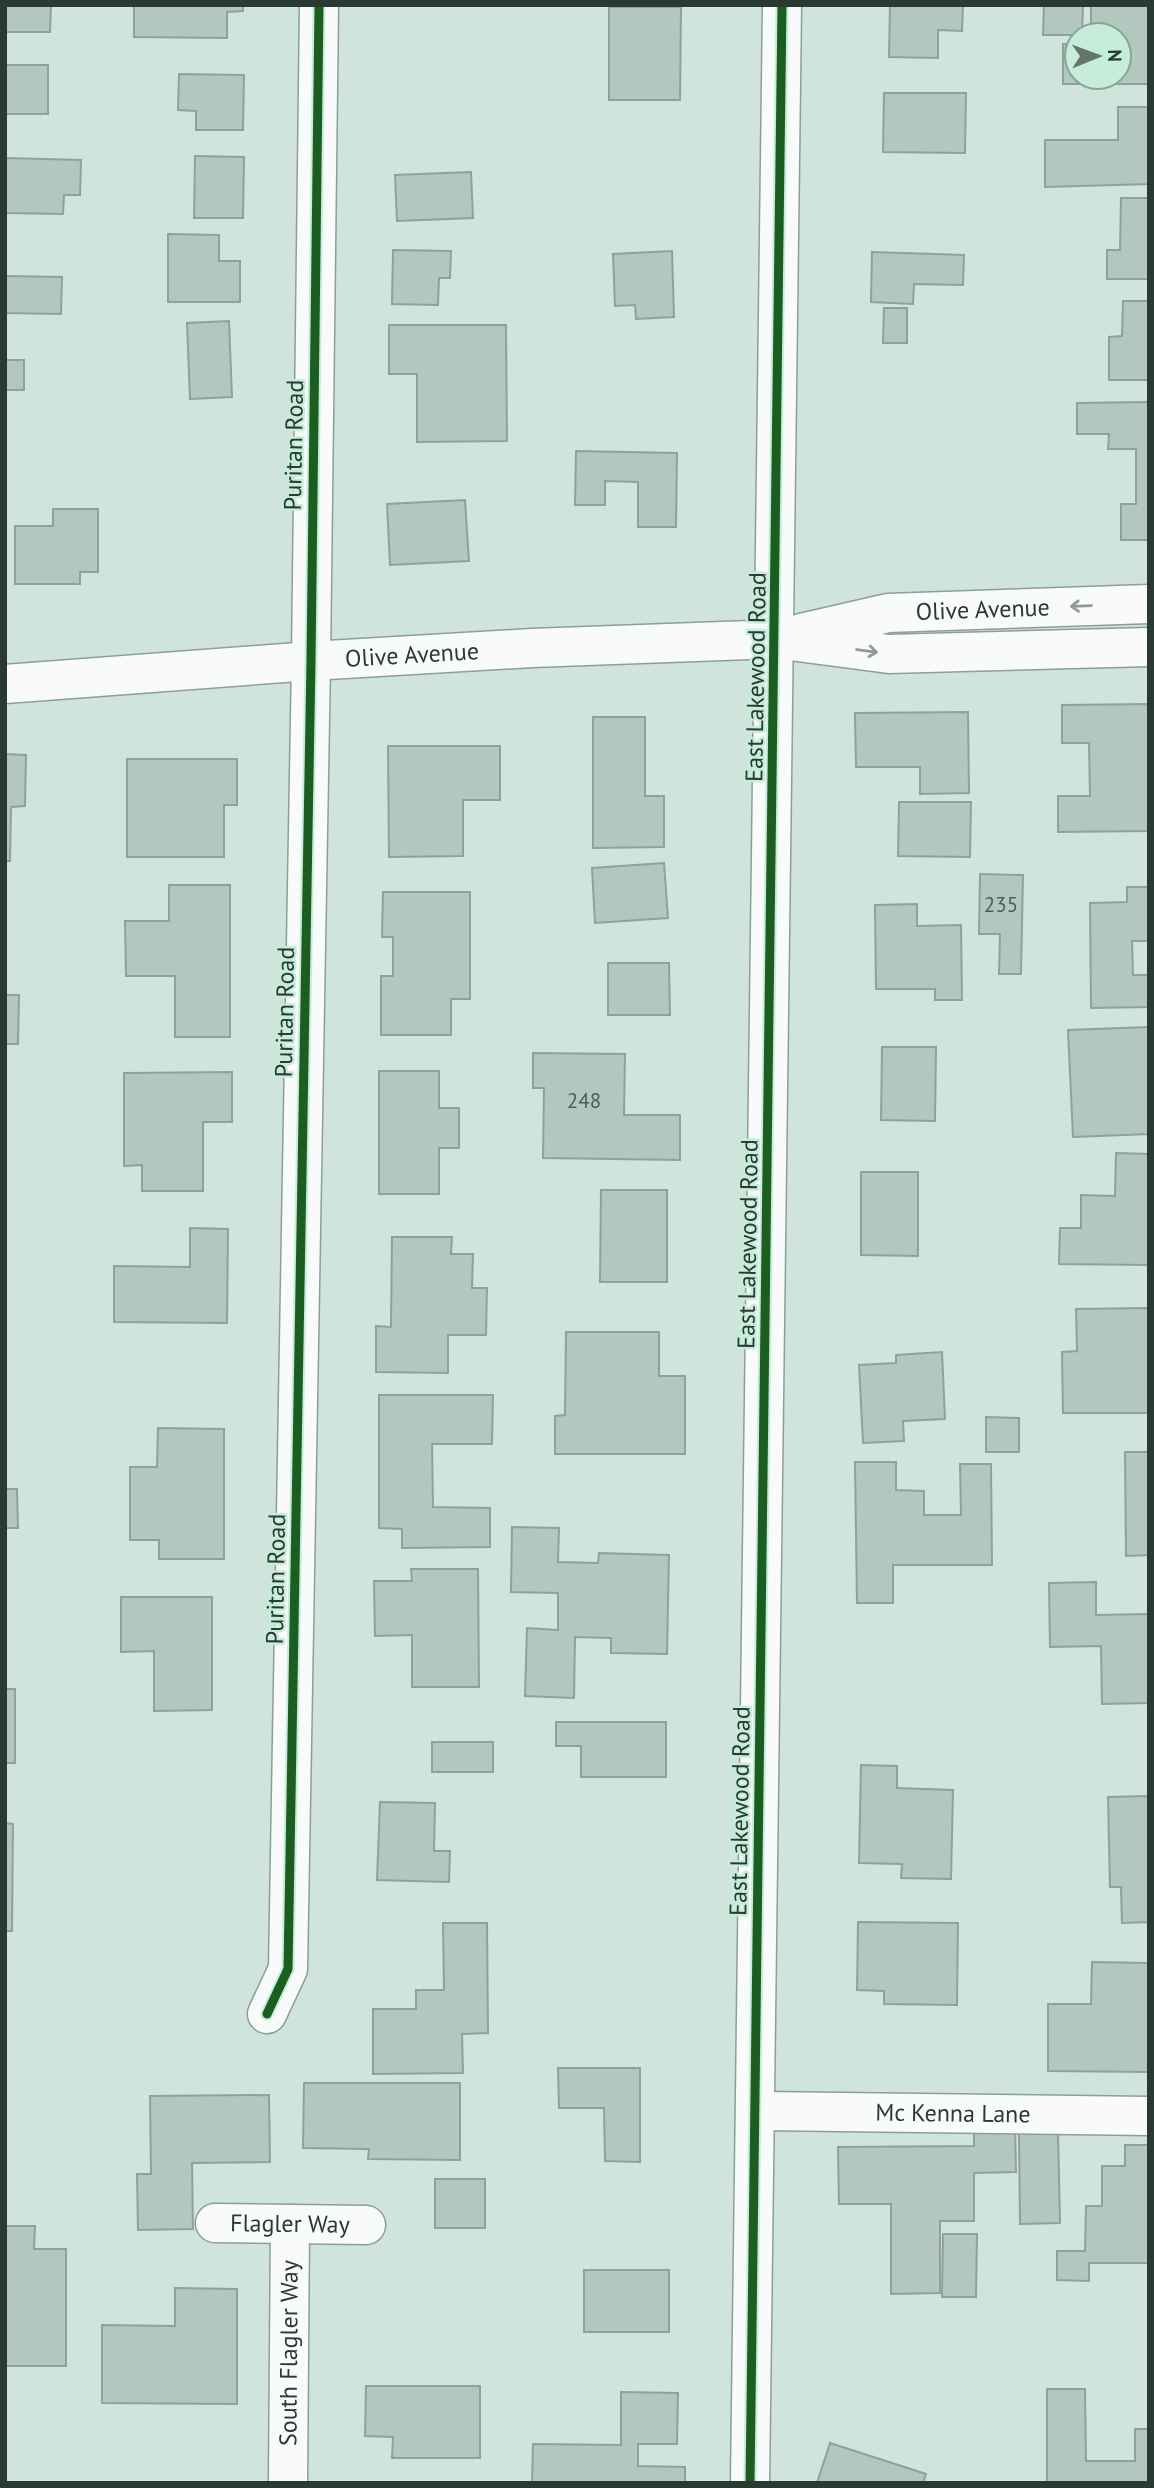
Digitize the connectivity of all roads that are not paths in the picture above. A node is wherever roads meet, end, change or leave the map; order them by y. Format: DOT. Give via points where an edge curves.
graph roads {
  1 [pos="319,5"];
  2 [pos="782,5"];
  3 [pos="1149,604"];
  4 [pos="775,639"];
  5 [pos="1149,647"];
  6 [pos="311,661"];
  7 [pos="5,684"];
  8 [pos="267,2014"];
  9 [pos="755,2112"];
  10 [pos="1149,2116"];
  11 [pos="215,2223"];
  12 [pos="290,2224"];
  13 [pos="366,2225"];
  14 [pos="288,2483"];
  15 [pos="750,2483"];
  1 -- 6 [label="street, Puritan Road"];
  2 -- 4 [label="street, East Lakewood Road"];
  3 -- 4 [label="street, Olive Avenue, one-way" via="888,613"];
  4 -- 5 [label="street, Olive Avenue, one-way" via="889,654"];
  4 -- 6 [label="street, Olive Avenue"];
  4 -- 9 [label="street, East Lakewood Road"];
  6 -- 7 [label="street, Olive Avenue"];
  6 -- 8 [label="street, Puritan Road" via="288,1969"];
  9 -- 10 [label="street, Mc Kenna Lane"];
  9 -- 15 [label="street, East Lakewood Road"];
  11 -- 12 [label="street, Flagler Way"];
  12 -- 13 [label="street, Flagler Way"];
  12 -- 14 [label="street, South Flagler Way"];
}
